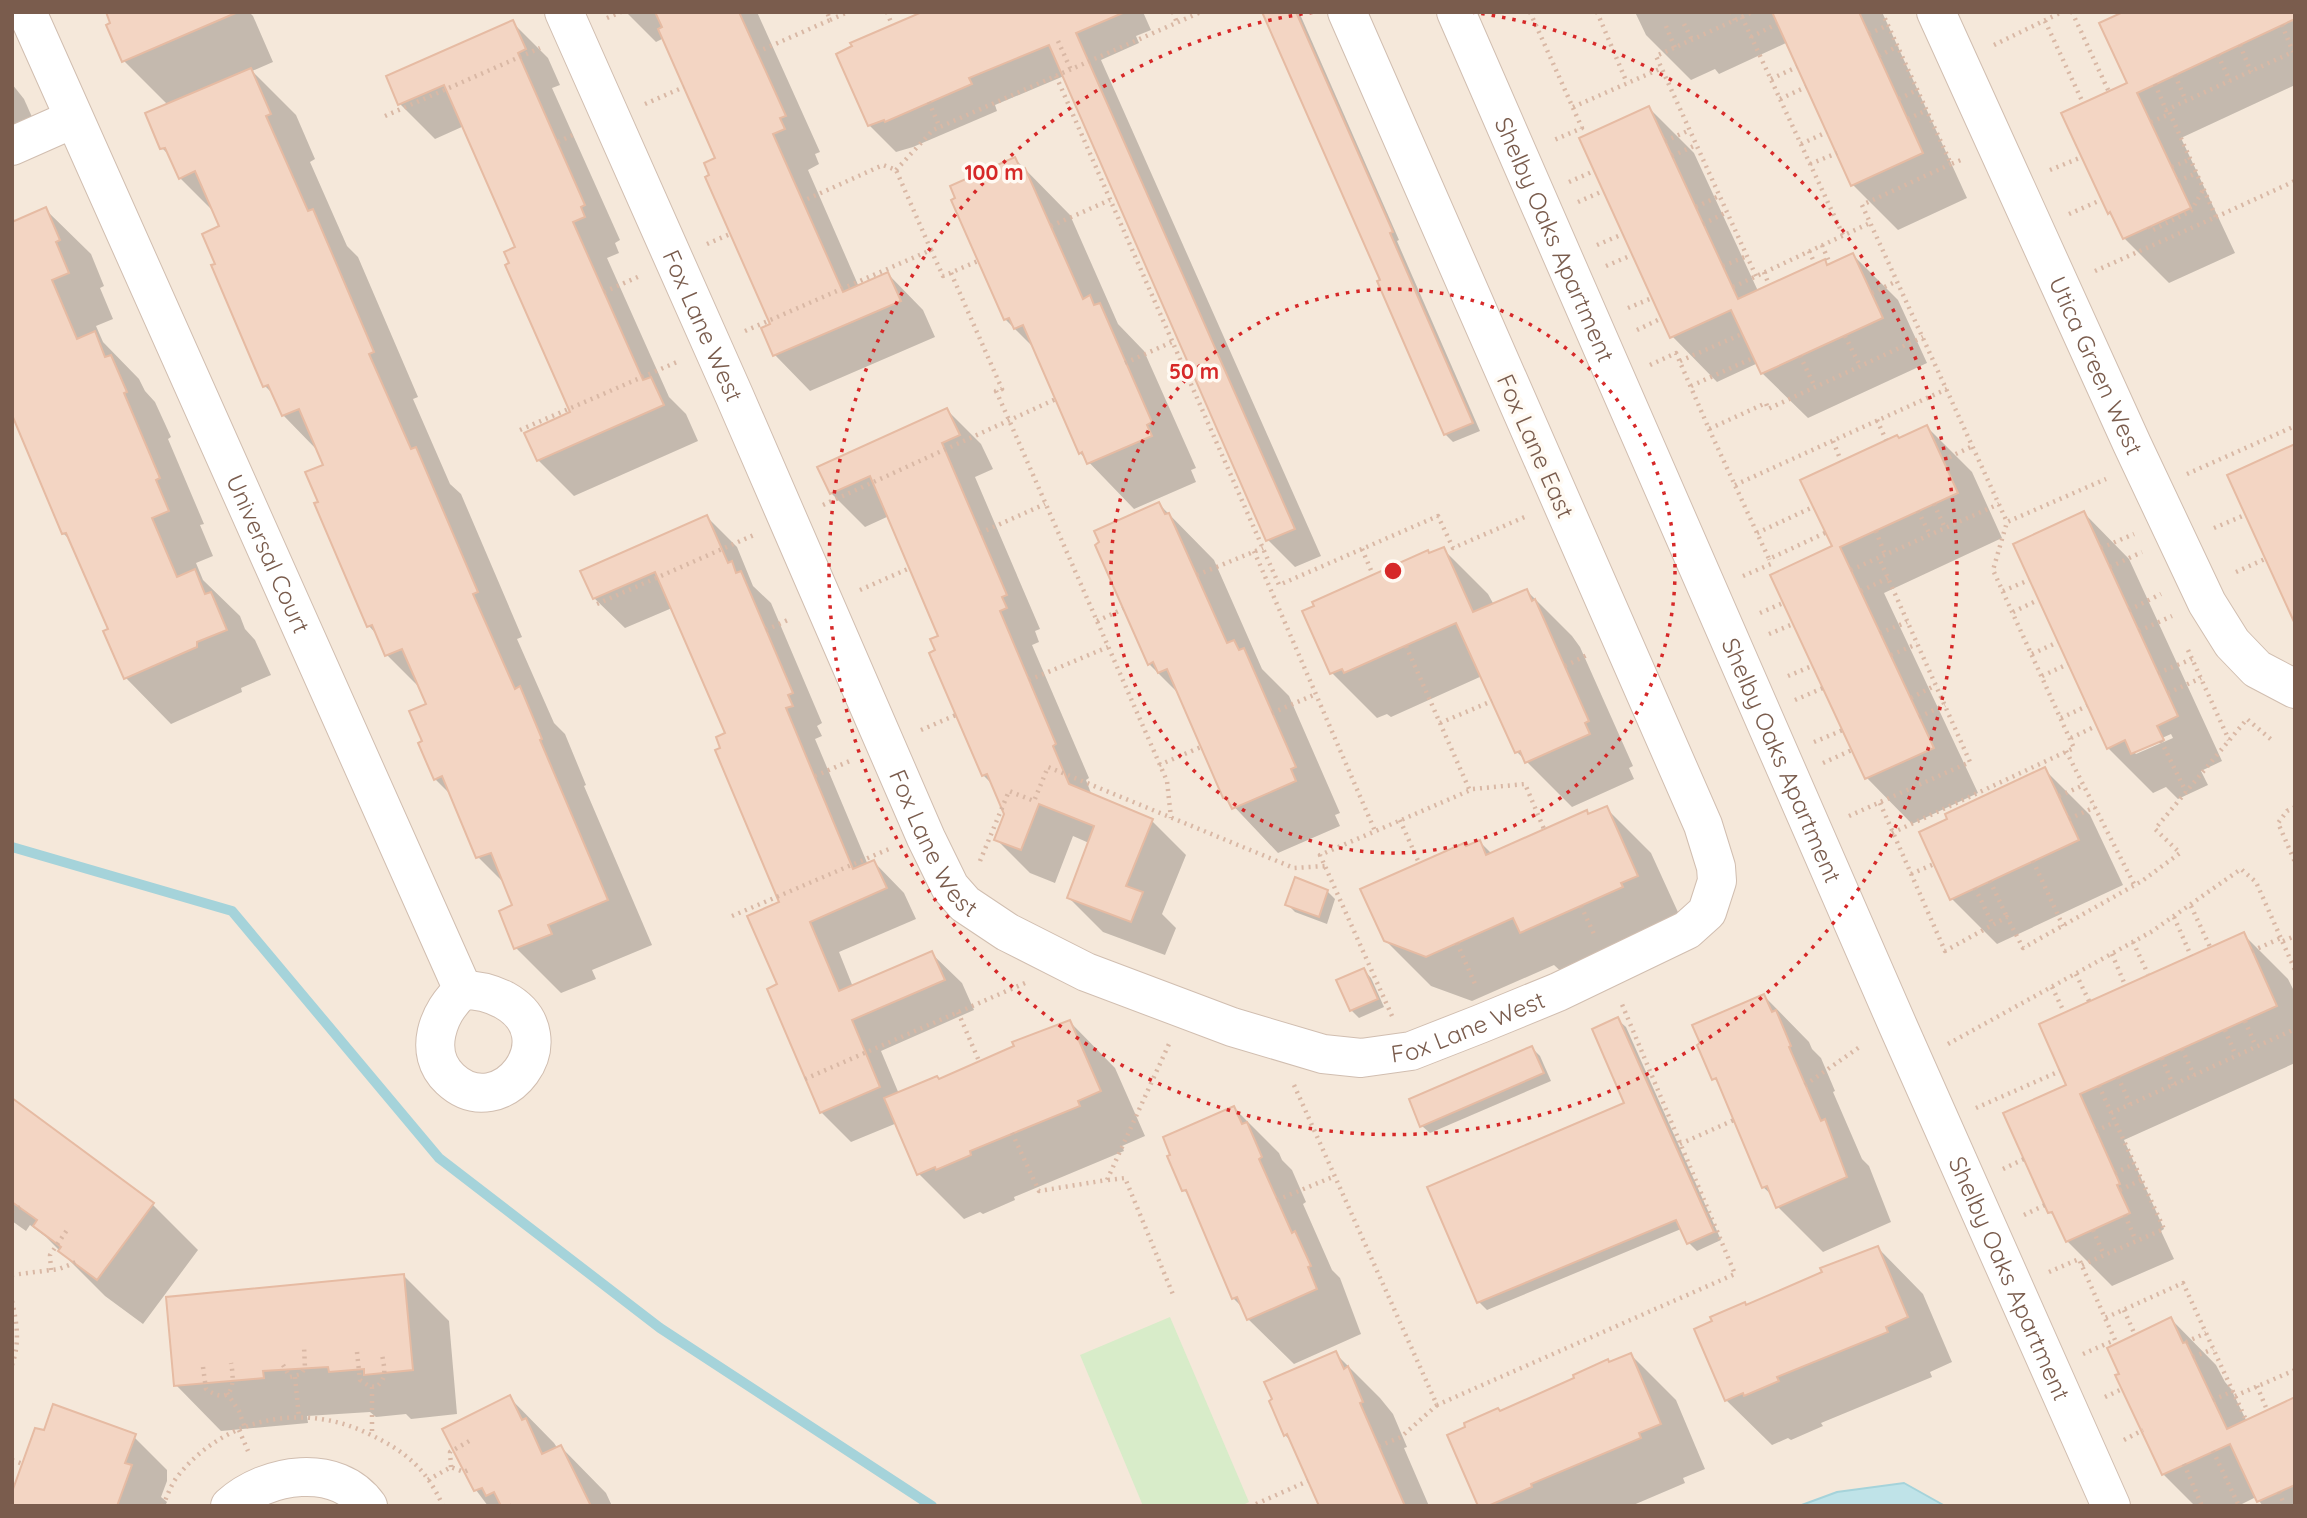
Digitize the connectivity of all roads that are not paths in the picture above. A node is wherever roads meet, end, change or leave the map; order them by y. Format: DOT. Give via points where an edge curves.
graph roads {
  1 [pos="27,12"];
  2 [pos="1347,12"];
  3 [pos="1456,12"];
  4 [pos="1936,12"];
  5 [pos="557,28"];
  6 [pos="73,119"];
  7 [pos="12,146"];
  8 [pos="2295,689"];
  9 [pos="1717,881"];
  10 [pos="463,990"];
  11 [pos="230,1506"];
  12 [pos="368,1506"];
  13 [pos="2111,1506"];
  1 -- 6 [label="street, Universal Court"];
  2 -- 9 [label="street, Fox Lane East" via="1703,825"];
  3 -- 13 [label="street, Shelby Oaks Apartment"];
  4 -- 8 [label="street, Utica Green West" via="2207,603 2232,643 2257,669"];
  5 -- 9 [label="street, Fox Lane West" via="739,406 931,849 950,887 975,912 1086,972 1232,1027 1323,1054 1361,1058 1423,1046 1558,992 1663,942 1687,930 1707,912"];
  6 -- 7 [label="street"];
  6 -- 10 [label="street, Universal Court"];
  11 -- 12 [label="street" via="273,1483 309,1476 339,1482"];
}
